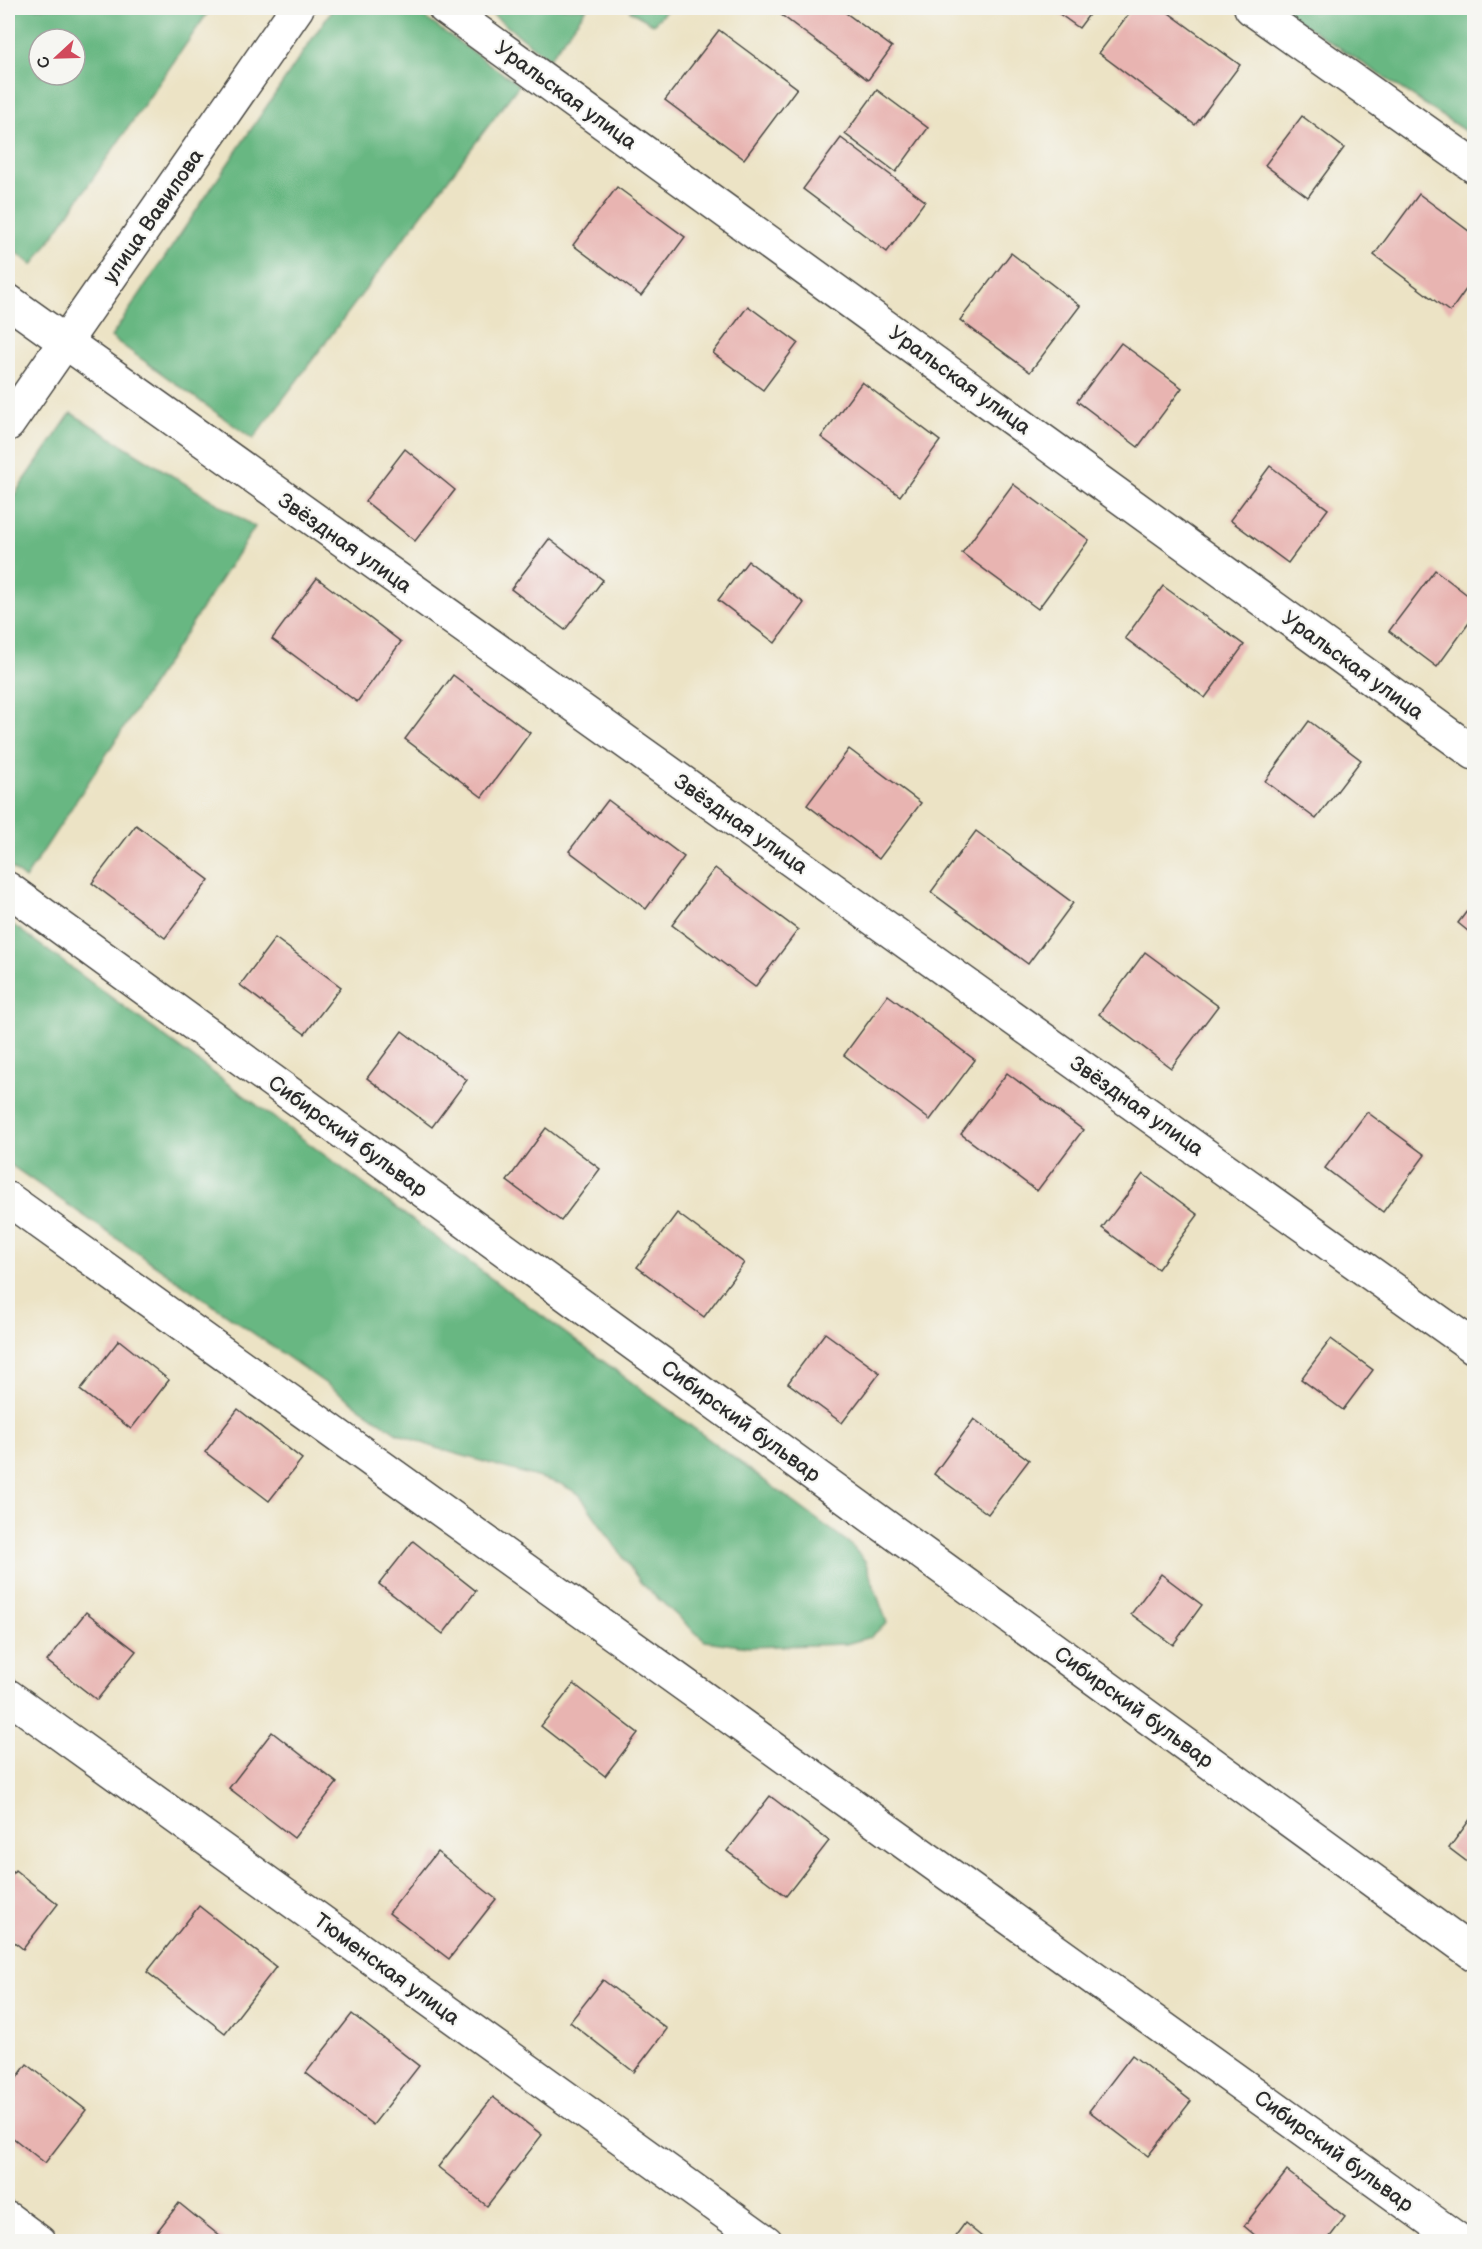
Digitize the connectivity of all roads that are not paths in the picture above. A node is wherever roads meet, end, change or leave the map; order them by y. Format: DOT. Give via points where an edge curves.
graph roads {
  1 [pos="297,8"];
  2 [pos="445,8"];
  3 [pos="1251,8"];
  4 [pos="1474,166"];
  5 [pos="8,301"];
  6 [pos="65,344"];
  7 [pos="8,424"];
  8 [pos="1474,753"];
  9 [pos="8,889"];
  10 [pos="8,1199"];
  11 [pos="1474,1347"];
  12 [pos="8,1696"];
  13 [pos="1474,1954"];
  14 [pos="8,2219"];
  15 [pos="39,2241"];
  16 [pos="766,2241"];
  17 [pos="1461,2241"];
  1 -- 6 [label="street, улица Вавилова"];
  2 -- 8 [label="street, Уральская улица"];
  3 -- 4 [label="street"];
  5 -- 6 [label="street, Звёздная улица"];
  6 -- 7 [label="street, улица Вавилова"];
  6 -- 11 [label="street, Звёздная улица"];
  9 -- 13 [label="street, Сибирский бульвар"];
  10 -- 17 [label="street, Сибирский бульвар"];
  12 -- 16 [label="street, Тюменская улица"];
  14 -- 15 [label="street"];
}
